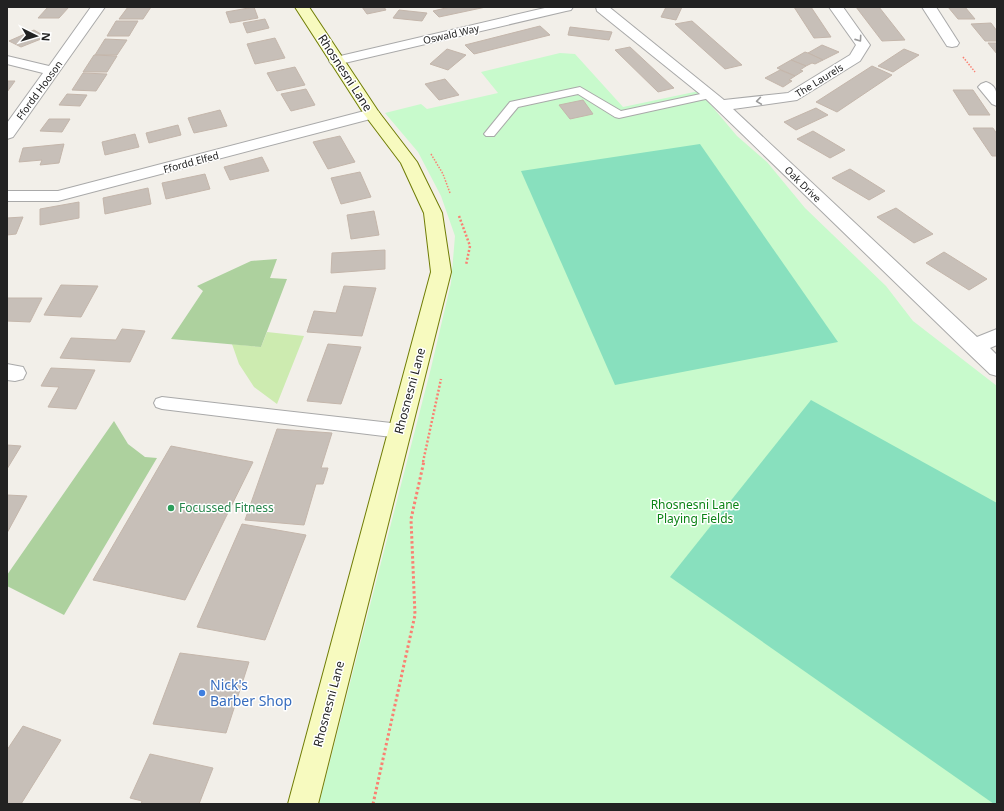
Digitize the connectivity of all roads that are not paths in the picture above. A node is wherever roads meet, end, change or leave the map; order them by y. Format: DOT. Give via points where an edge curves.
graph roads {
  1 [pos="98,7"];
  2 [pos="302,7"];
  3 [pos="566,7"];
  4 [pos="836,7"];
  5 [pos="929,7"];
  6 [pos="600,8"];
  7 [pos="952,43"];
  8 [pos="7,60"];
  9 [pos="336,61"];
  10 [pos="53,71"];
  11 [pos="986,87"];
  12 [pos="715,100"];
  13 [pos="997,101"];
  14 [pos="372,114"];
  15 [pos="7,134"];
  16 [pos="490,134"];
  17 [pos="7,196"];
  18 [pos="997,336"];
  19 [pos="974,347"];
  20 [pos="997,368"];
  21 [pos="162,403"];
  22 [pos="400,431"];
  23 [pos="303,804"];
  1 -- 10 [label="street, Ffordd Hooson"];
  2 -- 9 [label="main road, Rhosnesni Lane"];
  3 -- 9 [label="street, Oswald Way"];
  4 -- 12 [label="street, The Laurels, one-way" via="863,45 855,58 792,97"];
  5 -- 7 [label="street"];
  6 -- 12 [label="street, Oak Drive"];
  8 -- 10 [label="street"];
  9 -- 14 [label="main road, Rhosnesni Lane"];
  10 -- 15 [label="street, Ffordd Hooson"];
  11 -- 13 [label="street"];
  12 -- 16 [label="lane" via="620,115 580,90 514,104"];
  12 -- 19 [label="street, Oak Drive"];
  14 -- 17 [label="street, Ffordd Elfed" via="58,196"];
  14 -- 22 [label="main road, Rhosnesni Lane" via="408,162 433,213 441,272"];
  18 -- 19 [label="street"];
  19 -- 20 [label="street, Oak Drive"];
  21 -- 22 [label="lane"];
  22 -- 23 [label="main road, Rhosnesni Lane"];
}
